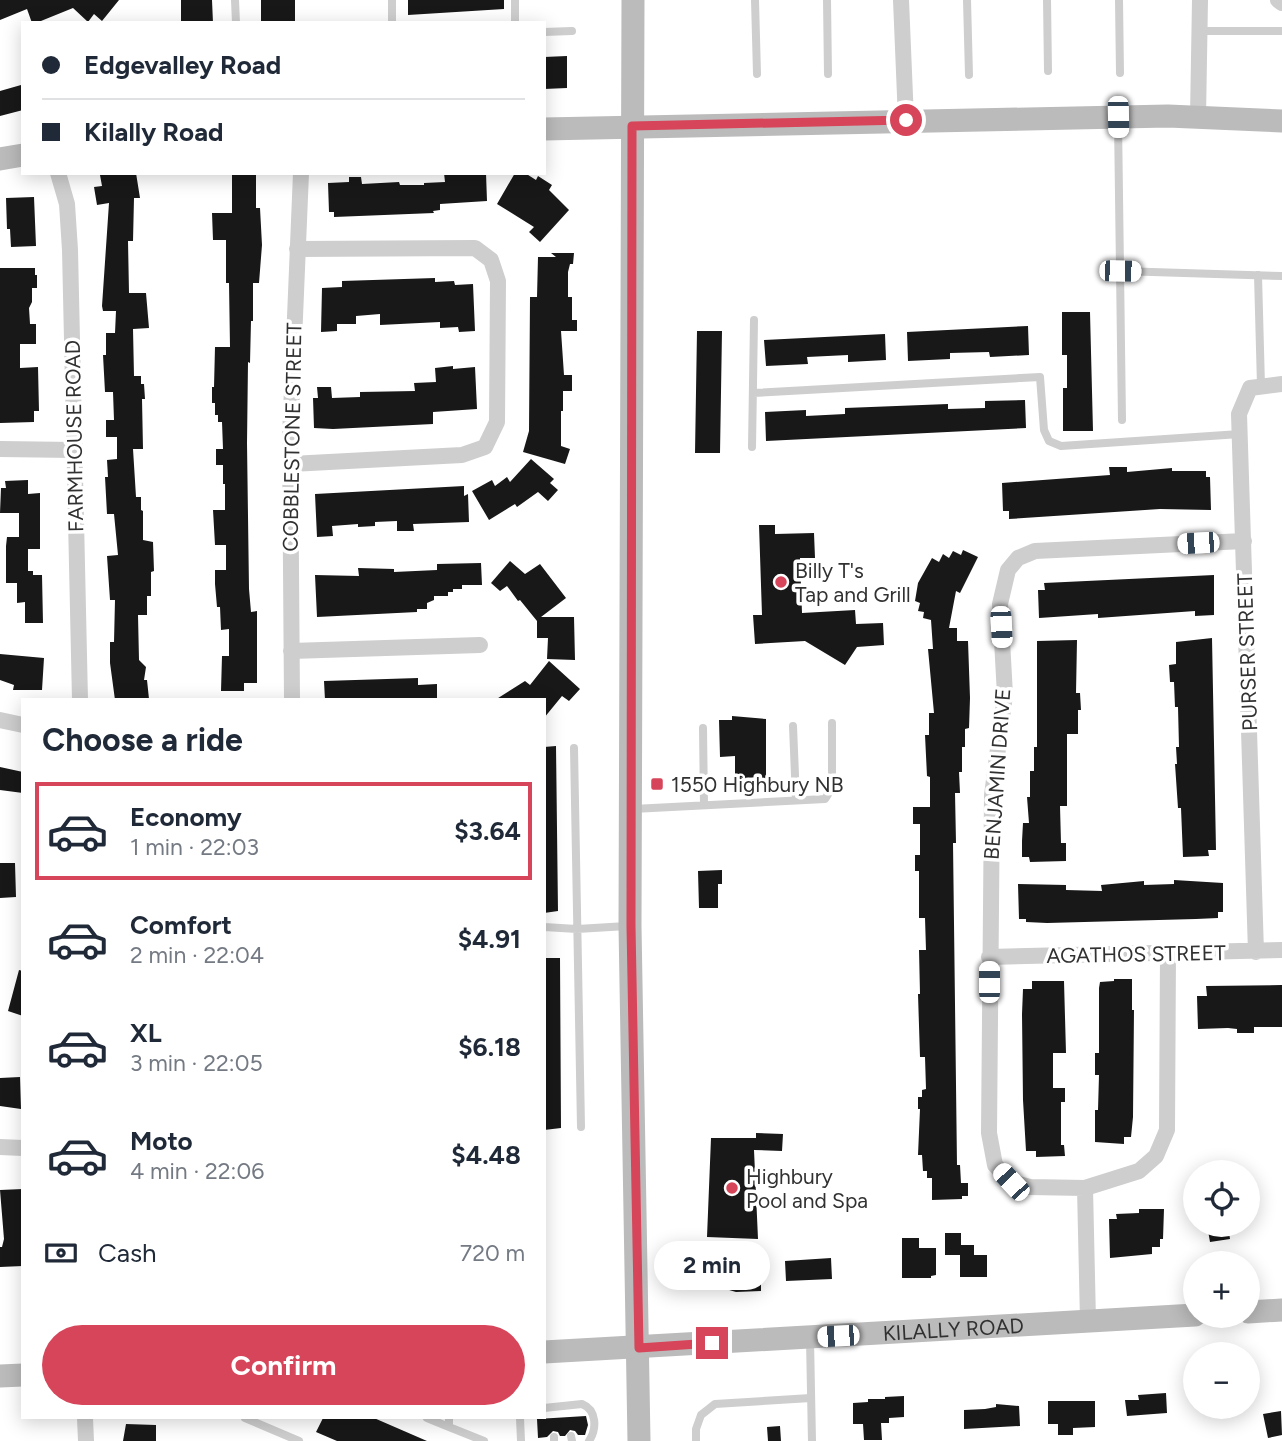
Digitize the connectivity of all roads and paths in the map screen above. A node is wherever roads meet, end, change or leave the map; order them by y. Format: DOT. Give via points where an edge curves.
graph roads {
  1 [pos="235,0"];
  2 [pos="392,0"];
  3 [pos="515,0"];
  4 [pos="632,0"];
  5 [pos="755,0"];
  6 [pos="827,0"];
  7 [pos="901,0"];
  8 [pos="967,0"];
  9 [pos="1047,0"];
  10 [pos="1119,0"];
  11 [pos="1200,0"];
  12 [pos="1278,0"];
  13 [pos="1282,3"];
  14 [pos="236,21"];
  15 [pos="392,21"];
  16 [pos="515,21"];
  17 [pos="1200,31"];
  18 [pos="1282,31"];
  19 [pos="546,32"];
  20 [pos="572,32"];
  21 [pos="1048,71"];
  22 [pos="1120,73"];
  23 [pos="757,74"];
  24 [pos="828,74"];
  25 [pos="969,75"];
  26 [pos="1118,117"];
  27 [pos="1198,117"];
  28 [pos="906,120"];
  29 [pos="1282,121"];
  30 [pos="632,126"];
  31 [pos="546,129"];
  32 [pos="21,155"];
  33 [pos="0,159"];
  34 [pos="59,175"];
  35 [pos="301,175"];
  36 [pos="297,249"];
  37 [pos="1120,271"];
  38 [pos="1258,275"];
  39 [pos="1282,276"];
  40 [pos="754,320"];
  41 [pos="1282,384"];
  42 [pos="1261,386"];
  43 [pos="753,393"];
  44 [pos="1122,420"];
  45 [pos="1240,434"];
  46 [pos="752,447"];
  47 [pos="0,449"];
  48 [pos="74,450"];
  49 [pos="291,464"];
  50 [pos="1244,541"];
  51 [pos="480,645"];
  52 [pos="291,651"];
  53 [pos="80,698"];
  54 [pos="292,698"];
  55 [pos="0,720"];
  56 [pos="832,723"];
  57 [pos="21,725"];
  58 [pos="793,726"];
  59 [pos="703,728"];
  60 [pos="574,748"];
  61 [pos="796,800"];
  62 [pos="704,805"];
  63 [pos="631,809"];
  64 [pos="631,926"];
  65 [pos="546,927"];
  66 [pos="577,929"];
  67 [pos="1282,950"];
  68 [pos="1256,952"];
  69 [pos="1168,954"];
  70 [pos="989,957"];
  71 [pos="581,1127"];
  72 [pos="0,1147"];
  73 [pos="21,1148"];
  74 [pos="1085,1188"];
  75 [pos="1282,1310"];
  76 [pos="1260,1311"];
  77 [pos="1183,1316"];
  78 [pos="1088,1321"];
  79 [pos="810,1337"];
  80 [pos="639,1348"];
  81 [pos="546,1352"];
  82 [pos="21,1375"];
  83 [pos="0,1376"];
  84 [pos="811,1398"];
  85 [pos="569,1406"];
  86 [pos="547,1407"];
  87 [pos="570,1417"];
  88 [pos="552,1418"];
  89 [pos="85,1419"];
  90 [pos="247,1419"];
  91 [pos="520,1419"];
  92 [pos="449,1422"];
  93 [pos="86,1441"];
  94 [pos="299,1441"];
  95 [pos="484,1441"];
  96 [pos="521,1441"];
  97 [pos="589,1441"];
  98 [pos="639,1441"];
  99 [pos="696,1441"];
  100 [pos="812,1441"];
  1 -- 14 [label="lane"];
  2 -- 15 [label="lane"];
  3 -- 16 [label="lane"];
  4 -- 30 [label="street"];
  5 -- 23 [label="lane"];
  6 -- 24 [label="lane"];
  7 -- 28 [label="street"];
  8 -- 25 [label="lane"];
  9 -- 21 [label="lane"];
  10 -- 22 [label="lane"];
  11 -- 17 [label="street"];
  12 -- 13 [label="street"];
  17 -- 18 [label="lane"];
  17 -- 27 [label="street"];
  19 -- 20 [label="lane"];
  26 -- 27 [label="street"];
  26 -- 28 [label="street"];
  26 -- 37 [label="lane"];
  27 -- 29 [label="street"];
  28 -- 30 [label="street"];
  30 -- 31 [label="street"];
  30 -- 63 [label="street"];
  32 -- 33 [label="street"];
  34 -- 48 [label="street, FARMHOUSE ROAD" via="67,204"];
  35 -- 36 [label="street, COBBLESTONE STREET"];
  36 -- 49 [label="street, COBBLESTONE STREET"];
  36 -- 49 [label="street" via="475,248 491,260 498,281 497,422 485,447 462,455"];
  37 -- 38 [label="lane"];
  37 -- 44 [label="lane"];
  38 -- 39 [label="lane"];
  38 -- 42 [label="lane"];
  40 -- 43 [label="lane"];
  41 -- 42 [label="street"];
  42 -- 45 [label="street, PURSER STREET" via="1250,388 1239,414"];
  43 -- 45 [label="lane" via="1040,377 1044,430 1049,441 1061,446"];
  43 -- 46 [label="lane"];
  45 -- 50 [label="street, PURSER STREET"];
  47 -- 48 [label="street"];
  48 -- 53 [label="street, FARMHOUSE ROAD"];
  49 -- 52 [label="street, COBBLESTONE STREET"];
  50 -- 68 [label="street, PURSER STREET"];
  50 -- 70 [label="street, BENJAMIN DRIVE" via="1035,551 1018,558 1008,570 1000,604 1005,695 992,795"];
  51 -- 52 [label="street"];
  52 -- 54 [label="street, COBBLESTONE STREET"];
  55 -- 57 [label="street"];
  56 -- 61 [label="lane" via="832,788 825,799"];
  58 -- 61 [label="lane"];
  59 -- 62 [label="lane"];
  60 -- 66 [label="lane"];
  61 -- 62 [label="lane"];
  62 -- 63 [label="lane"];
  63 -- 64 [label="street"];
  64 -- 66 [label="lane"];
  64 -- 80 [label="street"];
  65 -- 66 [label="lane"];
  66 -- 71 [label="lane"];
  67 -- 68 [label="street, AGATHOS STREET"];
  68 -- 69 [label="street, AGATHOS STREET"];
  69 -- 70 [label="street, AGATHOS STREET"];
  69 -- 74 [label="street, BENJAMIN DRIVE" via="1167,1130 1156,1156 1139,1171"];
  70 -- 74 [label="street, BENJAMIN DRIVE" via="989,1133 995,1165 1011,1182 1030,1187"];
  72 -- 73 [label="street"];
  74 -- 78 [label="street"];
  75 -- 76 [label="street"];
  77 -- 78 [label="street, KILALLY ROAD"];
  78 -- 79 [label="street, KILALLY ROAD"];
  79 -- 80 [label="street, KILALLY ROAD"];
  79 -- 84 [label="lane"];
  80 -- 81 [label="street, KILALLY ROAD"];
  80 -- 98 [label="street"];
  82 -- 83 [label="street"];
  84 -- 99 [label="lane" via="715,1404 701,1415"];
  84 -- 100 [label="lane"];
  85 -- 86 [label="lane"];
  85 -- 87 [label="lane"];
  85 -- 97 [label="lane" via="582,1404 593,1415 594,1434"];
  86 -- 88 [label="lane"];
  89 -- 93 [label="street"];
  90 -- 94 [label="lane"];
  91 -- 96 [label="lane"];
  92 -- 95 [label="lane"];
}
